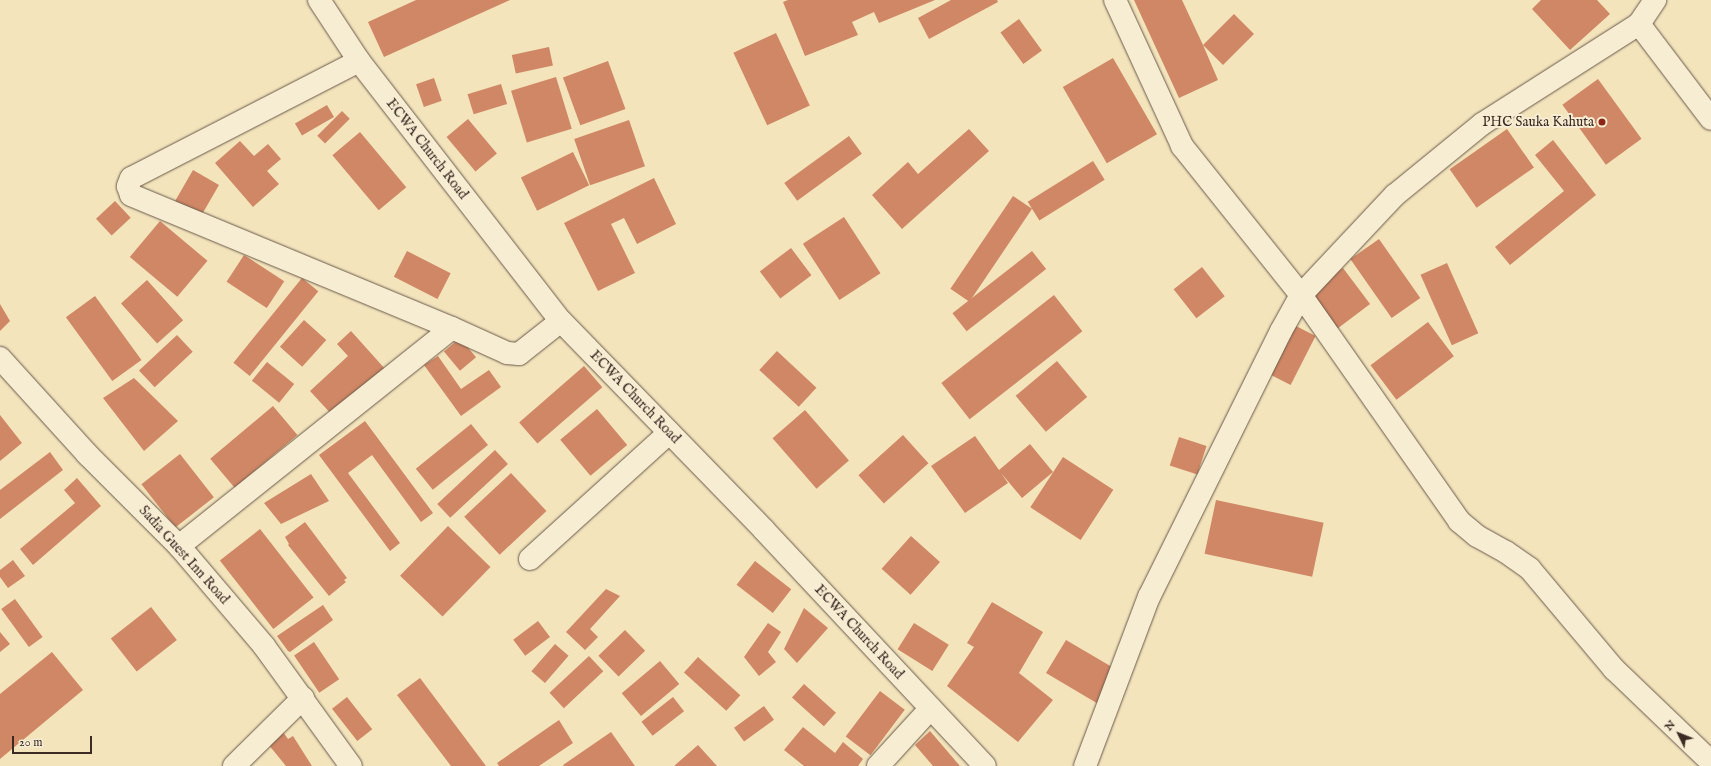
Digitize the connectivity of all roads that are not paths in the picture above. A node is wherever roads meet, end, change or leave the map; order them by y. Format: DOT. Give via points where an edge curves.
graph roads {
  1 [pos="319,0"];
  2 [pos="1115,0"];
  3 [pos="1655,0"];
  4 [pos="1639,24"];
  5 [pos="359,61"];
  6 [pos="1711,119"];
  7 [pos="1301,295"];
  8 [pos="561,321"];
  9 [pos="452,328"];
  10 [pos="0,358"];
  11 [pos="669,433"];
  12 [pos="179,546"];
  13 [pos="530,559"];
  14 [pos="303,698"];
  15 [pos="930,709"];
  16 [pos="1711,762"];
  17 [pos="234,766"];
  18 [pos="351,766"];
  19 [pos="878,766"];
  20 [pos="985,766"];
  21 [pos="1086,766"];
  1 -- 5 [label="street, ECWA Church Road"];
  2 -- 7 [label="street" via="1182,146"];
  3 -- 4 [label="street"];
  4 -- 6 [label="street"];
  4 -- 7 [label="street" via="1482,124 1395,195"];
  5 -- 8 [label="street, ECWA Church Road"];
  5 -- 9 [label="street" via="130,178 128,186 131,195"];
  7 -- 16 [label="street" via="1459,521 1477,536 1530,569 1614,669"];
  7 -- 21 [label="street" via="1281,330 1150,598"];
  8 -- 9 [label="street" via="519,354 507,353"];
  8 -- 11 [label="street, ECWA Church Road"];
  9 -- 12 [label="street"];
  10 -- 12 [label="street, Sadia Guest Inn Road" via="87,454"];
  11 -- 13 [label="street"];
  11 -- 15 [label="street, ECWA Church Road" via="764,530"];
  12 -- 14 [label="street, Sadia Guest Inn Road" via="264,646"];
  14 -- 17 [label="street"];
  14 -- 18 [label="street, Sadia Guest Inn Road"];
  15 -- 19 [label="street"];
  15 -- 20 [label="street, ECWA Church Road"];
}
